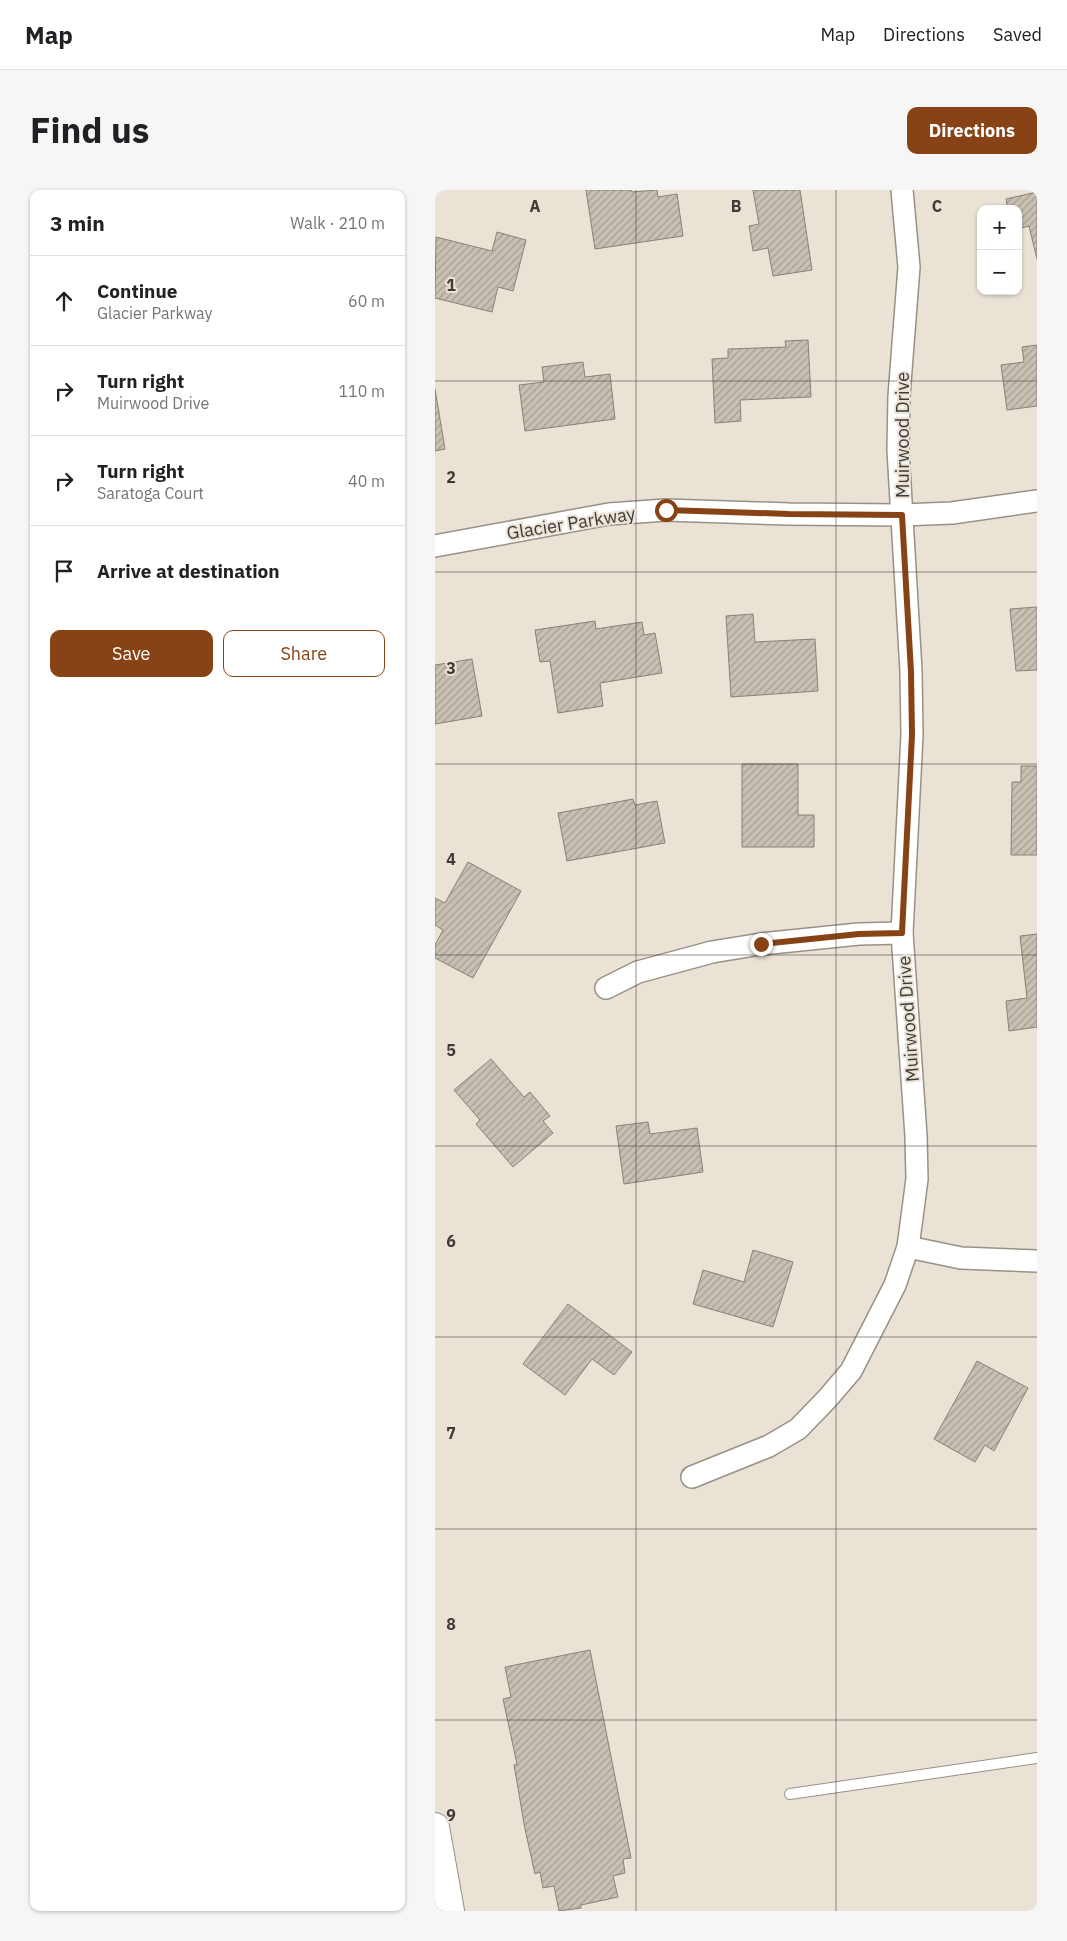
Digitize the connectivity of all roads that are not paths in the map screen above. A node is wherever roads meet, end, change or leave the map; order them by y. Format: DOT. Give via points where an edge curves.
graph roads {
  1 [pos="902,190"];
  2 [pos="1037,501"];
  3 [pos="902,515"];
  4 [pos="435,546"];
  5 [pos="902,933"];
  6 [pos="606,988"];
  7 [pos="908,1247"];
  8 [pos="1037,1261"];
  9 [pos="692,1477"];
  10 [pos="1037,1758"];
  11 [pos="790,1794"];
  12 [pos="435,1827"];
  13 [pos="450,1911"];
  1 -- 3 [label="street, Muirwood Drive" via="909,267 899,396"];
  2 -- 3 [label="street, Glacier Parkway" via="952,513"];
  3 -- 4 [label="street, Glacier Parkway" via="657,511 609,514"];
  3 -- 5 [label="street, Muirwood Drive" via="912,735"];
  5 -- 6 [label="street" via="859,934 712,952 638,972"];
  5 -- 7 [label="street, Muirwood Drive" via="917,1136 917,1179"];
  7 -- 8 [label="street" via="961,1258"];
  7 -- 9 [label="street, Muirwood Drive" via="895,1285 851,1371 827,1399 798,1429 769,1446"];
  10 -- 11 [label="lane"];
  12 -- 13 [label="street"];
}
